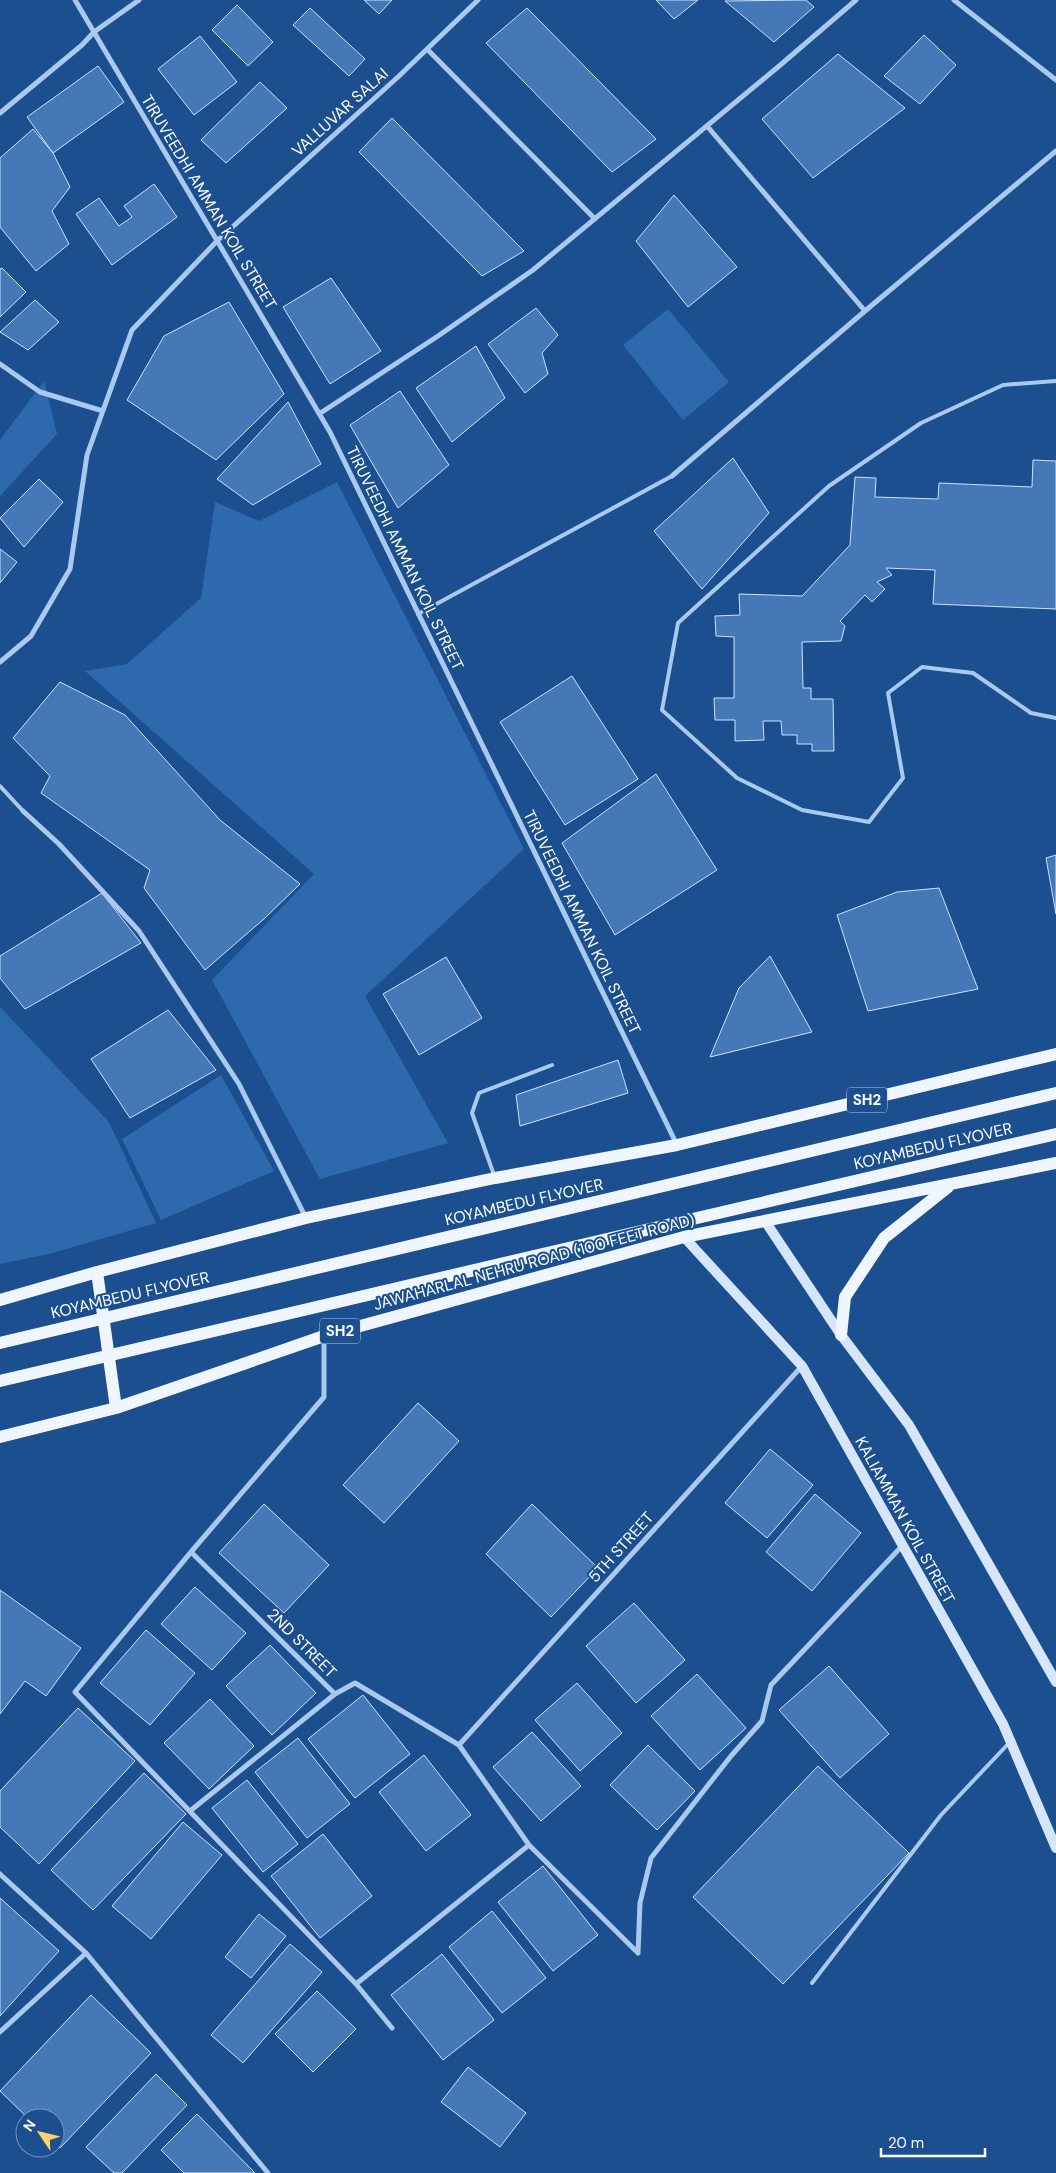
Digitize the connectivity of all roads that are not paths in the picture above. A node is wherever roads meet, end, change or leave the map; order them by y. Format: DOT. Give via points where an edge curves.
graph roads {
  1 [pos="75,0"];
  2 [pos="140,0"];
  3 [pos="478,0"];
  4 [pos="856,0"];
  5 [pos="954,0"];
  6 [pos="94,32"];
  7 [pos="426,49"];
  8 [pos="1056,80"];
  9 [pos="0,113"];
  10 [pos="707,126"];
  11 [pos="1056,151"];
  12 [pos="595,219"];
  13 [pos="217,241"];
  14 [pos="865,310"];
  15 [pos="0,364"];
  16 [pos="1056,381"];
  17 [pos="103,411"];
  18 [pos="319,414"];
  19 [pos="672,476"];
  20 [pos="418,614"];
  21 [pos="0,662"];
  22 [pos="1056,718"];
  23 [pos="0,786"];
  24 [pos="23,811"];
  25 [pos="1056,1054"];
  26 [pos="552,1065"];
  27 [pos="1056,1093"];
  28 [pos="1056,1134"];
  29 [pos="677,1145"];
  30 [pos="1056,1163"];
  31 [pos="495,1178"];
  32 [pos="950,1185"];
  33 [pos="306,1218"];
  34 [pos="765,1221"];
  35 [pos="684,1237"];
  36 [pos="97,1272"];
  37 [pos="0,1300"];
  38 [pos="841,1334"];
  39 [pos="324,1336"];
  40 [pos="0,1342"];
  41 [pos="802,1366"];
  42 [pos="0,1381"];
  43 [pos="116,1408"];
  44 [pos="0,1437"];
  45 [pos="902,1546"];
  46 [pos="191,1552"];
  47 [pos="1056,1682"];
  48 [pos="335,1694"];
  49 [pos="1010,1742"];
  50 [pos="459,1745"];
  51 [pos="190,1811"];
  52 [pos="529,1846"];
  53 [pos="1056,1848"];
  54 [pos="0,1874"];
  55 [pos="86,1953"];
  56 [pos="812,1983"];
  57 [pos="356,1984"];
  58 [pos="392,2028"];
  59 [pos="0,2032"];
  60 [pos="268,2173"];
  1 -- 6 [label="street, TIRUVEEDHI AMMAN KOIL STREET"];
  2 -- 6 [label="street"];
  3 -- 7 [label="street, VALLUVAR SALAI"];
  4 -- 10 [label="street"];
  5 -- 8 [label="street"];
  6 -- 9 [label="street"];
  6 -- 13 [label="street, TIRUVEEDHI AMMAN KOIL STREET"];
  7 -- 12 [label="street"];
  7 -- 13 [label="street, VALLUVAR SALAI"];
  10 -- 12 [label="street"];
  10 -- 14 [label="street"];
  11 -- 14 [label="street"];
  12 -- 18 [label="street" via="533,270"];
  13 -- 17 [label="street, VALLUVAR SALAI" via="132,330"];
  13 -- 18 [label="street, TIRUVEEDHI AMMAN KOIL STREET"];
  14 -- 19 [label="street"];
  15 -- 17 [label="street" via="40,392"];
  16 -- 22 [label="lane" via="1003,385 921,423 829,486 678,622 662,710 737,778 802,810 868,822 903,778 888,693 922,667 973,673 1031,713"];
  17 -- 21 [label="street, VALLUVAR SALAI" via="87,454 70,569 31,636"];
  18 -- 20 [label="street, TIRUVEEDHI AMMAN KOIL STREET"];
  19 -- 20 [label="lane"];
  20 -- 29 [label="street, TIRUVEEDHI AMMAN KOIL STREET"];
  23 -- 24 [label="lane"];
  24 -- 33 [label="street" via="59,844 139,931 239,1084"];
  25 -- 29 [label="main road, SH2"];
  26 -- 31 [label="lane" via="479,1093 472,1113"];
  27 -- 40 [label="main road, KOYAMBEDU FLYOVER, bridge"];
  28 -- 42 [label="main road, KOYAMBEDU FLYOVER, bridge"];
  29 -- 31 [label="main road, SH2"];
  30 -- 32 [label="main road, JAWAHARLAL NEHRU ROAD (100 FEET ROAD) / SH2"];
  31 -- 33 [label="main road, SH2"];
  32 -- 34 [label="main road, JAWAHARLAL NEHRU ROAD (100 FEET ROAD) / SH2"];
  32 -- 38 [label="main road" via="884,1238 846,1297"];
  33 -- 36 [label="main road, SH2"];
  34 -- 35 [label="main road, JAWAHARLAL NEHRU ROAD (100 FEET ROAD) / SH2"];
  34 -- 38 [label="main road"];
  35 -- 39 [label="main road, JAWAHARLAL NEHRU ROAD (100 FEET ROAD) / SH2"];
  35 -- 41 [label="main road, KALIAMMAN KOIL STREET"];
  36 -- 37 [label="main road, SH2"];
  36 -- 43 [label="main road"];
  38 -- 47 [label="main road" via="909,1425"];
  39 -- 43 [label="main road, JAWAHARLAL NEHRU ROAD (100 FEET ROAD) / SH2"];
  39 -- 46 [label="street" via="324,1397"];
  41 -- 45 [label="main road, KALIAMMAN KOIL STREET"];
  41 -- 50 [label="street, 5TH STREET"];
  43 -- 44 [label="main road, JAWAHARLAL NEHRU ROAD (100 FEET ROAD) / SH2"];
  45 -- 49 [label="main road, KALIAMMAN KOIL STREET" via="1003,1724"];
  45 -- 52 [label="street" via="771,1685 762,1721 650,1858 640,1903 638,1953"];
  46 -- 48 [label="street, 2ND STREET"];
  46 -- 51 [label="street" via="75,1692"];
  48 -- 50 [label="street, 2ND STREET" via="355,1683"];
  48 -- 51 [label="street"];
  49 -- 53 [label="main road, KALIAMMAN KOIL STREET"];
  49 -- 56 [label="lane" via="941,1815"];
  50 -- 52 [label="street"];
  51 -- 57 [label="street"];
  52 -- 57 [label="street"];
  54 -- 55 [label="street"];
  55 -- 59 [label="street"];
  55 -- 60 [label="street"];
  57 -- 58 [label="street"];
}
